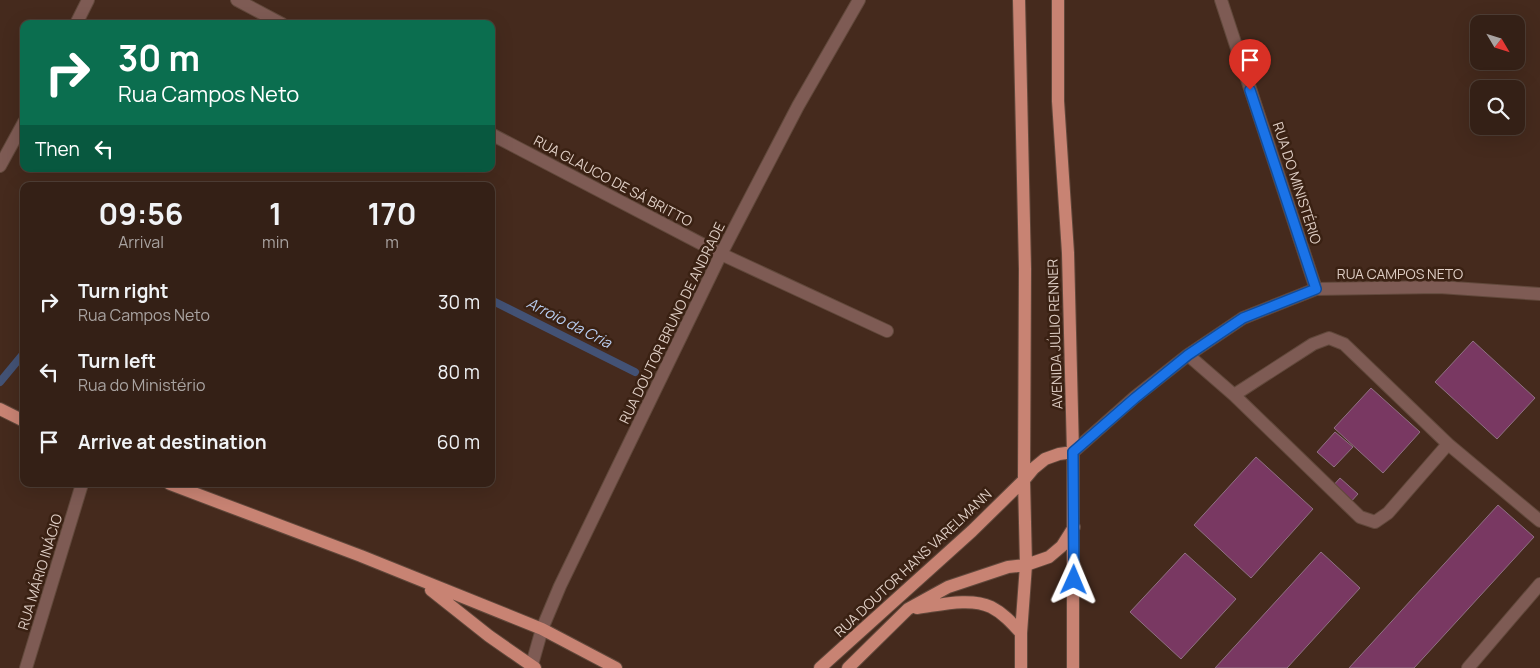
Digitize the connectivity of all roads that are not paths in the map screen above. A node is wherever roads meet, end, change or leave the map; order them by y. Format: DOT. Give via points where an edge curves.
graph roads {
  1 [pos="88,0"];
  2 [pos="237,0"];
  3 [pos="859,0"];
  4 [pos="1019,0"];
  5 [pos="1058,0"];
  6 [pos="1220,0"];
  7 [pos="78,20"];
  8 [pos="274,20"];
  9 [pos="20,129"];
  10 [pos="495,136"];
  11 [pos="0,166"];
  12 [pos="721,254"];
  13 [pos="1316,289"];
  14 [pos="1540,294"];
  15 [pos="887,331"];
  16 [pos="1188,355"];
  17 [pos="1234,395"];
  18 [pos="0,409"];
  19 [pos="20,419"];
  20 [pos="1448,444"];
  21 [pos="1073,452"];
  22 [pos="1024,480"];
  23 [pos="81,487"];
  24 [pos="178,487"];
  25 [pos="1540,521"];
  26 [pos="1074,528"];
  27 [pos="1026,565"];
  28 [pos="419,580"];
  29 [pos="1540,584"];
  30 [pos="908,609"];
  31 [pos="542,629"];
  32 [pos="1021,633"];
  33 [pos="26,668"];
  34 [pos="532,668"];
  35 [pos="616,668"];
  36 [pos="820,668"];
  37 [pos="848,668"];
  38 [pos="1021,668"];
  39 [pos="1073,668"];
  40 [pos="1468,668"];
  1 -- 7 [label="street"];
  2 -- 8 [label="street"];
  3 -- 12 [label="street, RUA DOUTOR BRUNO DE ANDRADE" via="798,106"];
  4 -- 22 [label="main road, AVENIDA JÚLIO RENNER" via="1025,269"];
  5 -- 21 [label="main road, AVENIDA JÚLIO RENNER" via="1058,100 1068,253"];
  6 -- 13 [label="street, RUA DO MINISTÉRIO"];
  9 -- 11 [label="street"];
  10 -- 12 [label="street, RUA GLAUCO DE SÁ BRITTO"];
  12 -- 15 [label="street, RUA GLAUCO DE SÁ BRITTO"];
  12 -- 31 [label="street, RUA DOUTOR BRUNO DE ANDRADE"];
  13 -- 14 [label="street, RUA CAMPOS NETO" via="1439,287"];
  13 -- 16 [label="street, RUA CAMPOS NETO" via="1243,318"];
  16 -- 17 [label="street"];
  16 -- 21 [label="street, RUA CAMPOS NETO"];
  17 -- 20 [label="street" via="1313,344 1329,338 1344,344"];
  17 -- 20 [label="street" via="1360,517 1375,522 1388,513"];
  18 -- 19 [label="main road"];
  20 -- 25 [label="street"];
  21 -- 22 [label="main road, RUA DOUTOR HANS VARELMANN" via="1045,459"];
  21 -- 26 [label="main road, AVENIDA JÚLIO RENNER"];
  22 -- 27 [label="main road, AVENIDA JÚLIO RENNER"];
  22 -- 36 [label="main road, RUA DOUTOR HANS VARELMANN"];
  23 -- 33 [label="street, RUA MÁRIO INÁCIO"];
  24 -- 28 [label="main road"];
  26 -- 27 [label="main road" via="1062,546 1049,557"];
  26 -- 39 [label="main road, AVENIDA JÚLIO RENNER"];
  27 -- 30 [label="main road" via="1008,567 948,587"];
  27 -- 32 [label="main road, AVENIDA JÚLIO RENNER"];
  28 -- 31 [label="main road"];
  28 -- 34 [label="main road"];
  29 -- 40 [label="street"];
  30 -- 32 [label="main road" via="968,602 990,606"];
  30 -- 37 [label="main road"];
  31 -- 34 [label="street, RUA DOUTOR BRUNO DE ANDRADE"];
  31 -- 35 [label="main road"];
  32 -- 38 [label="main road, AVENIDA JÚLIO RENNER"];
}
